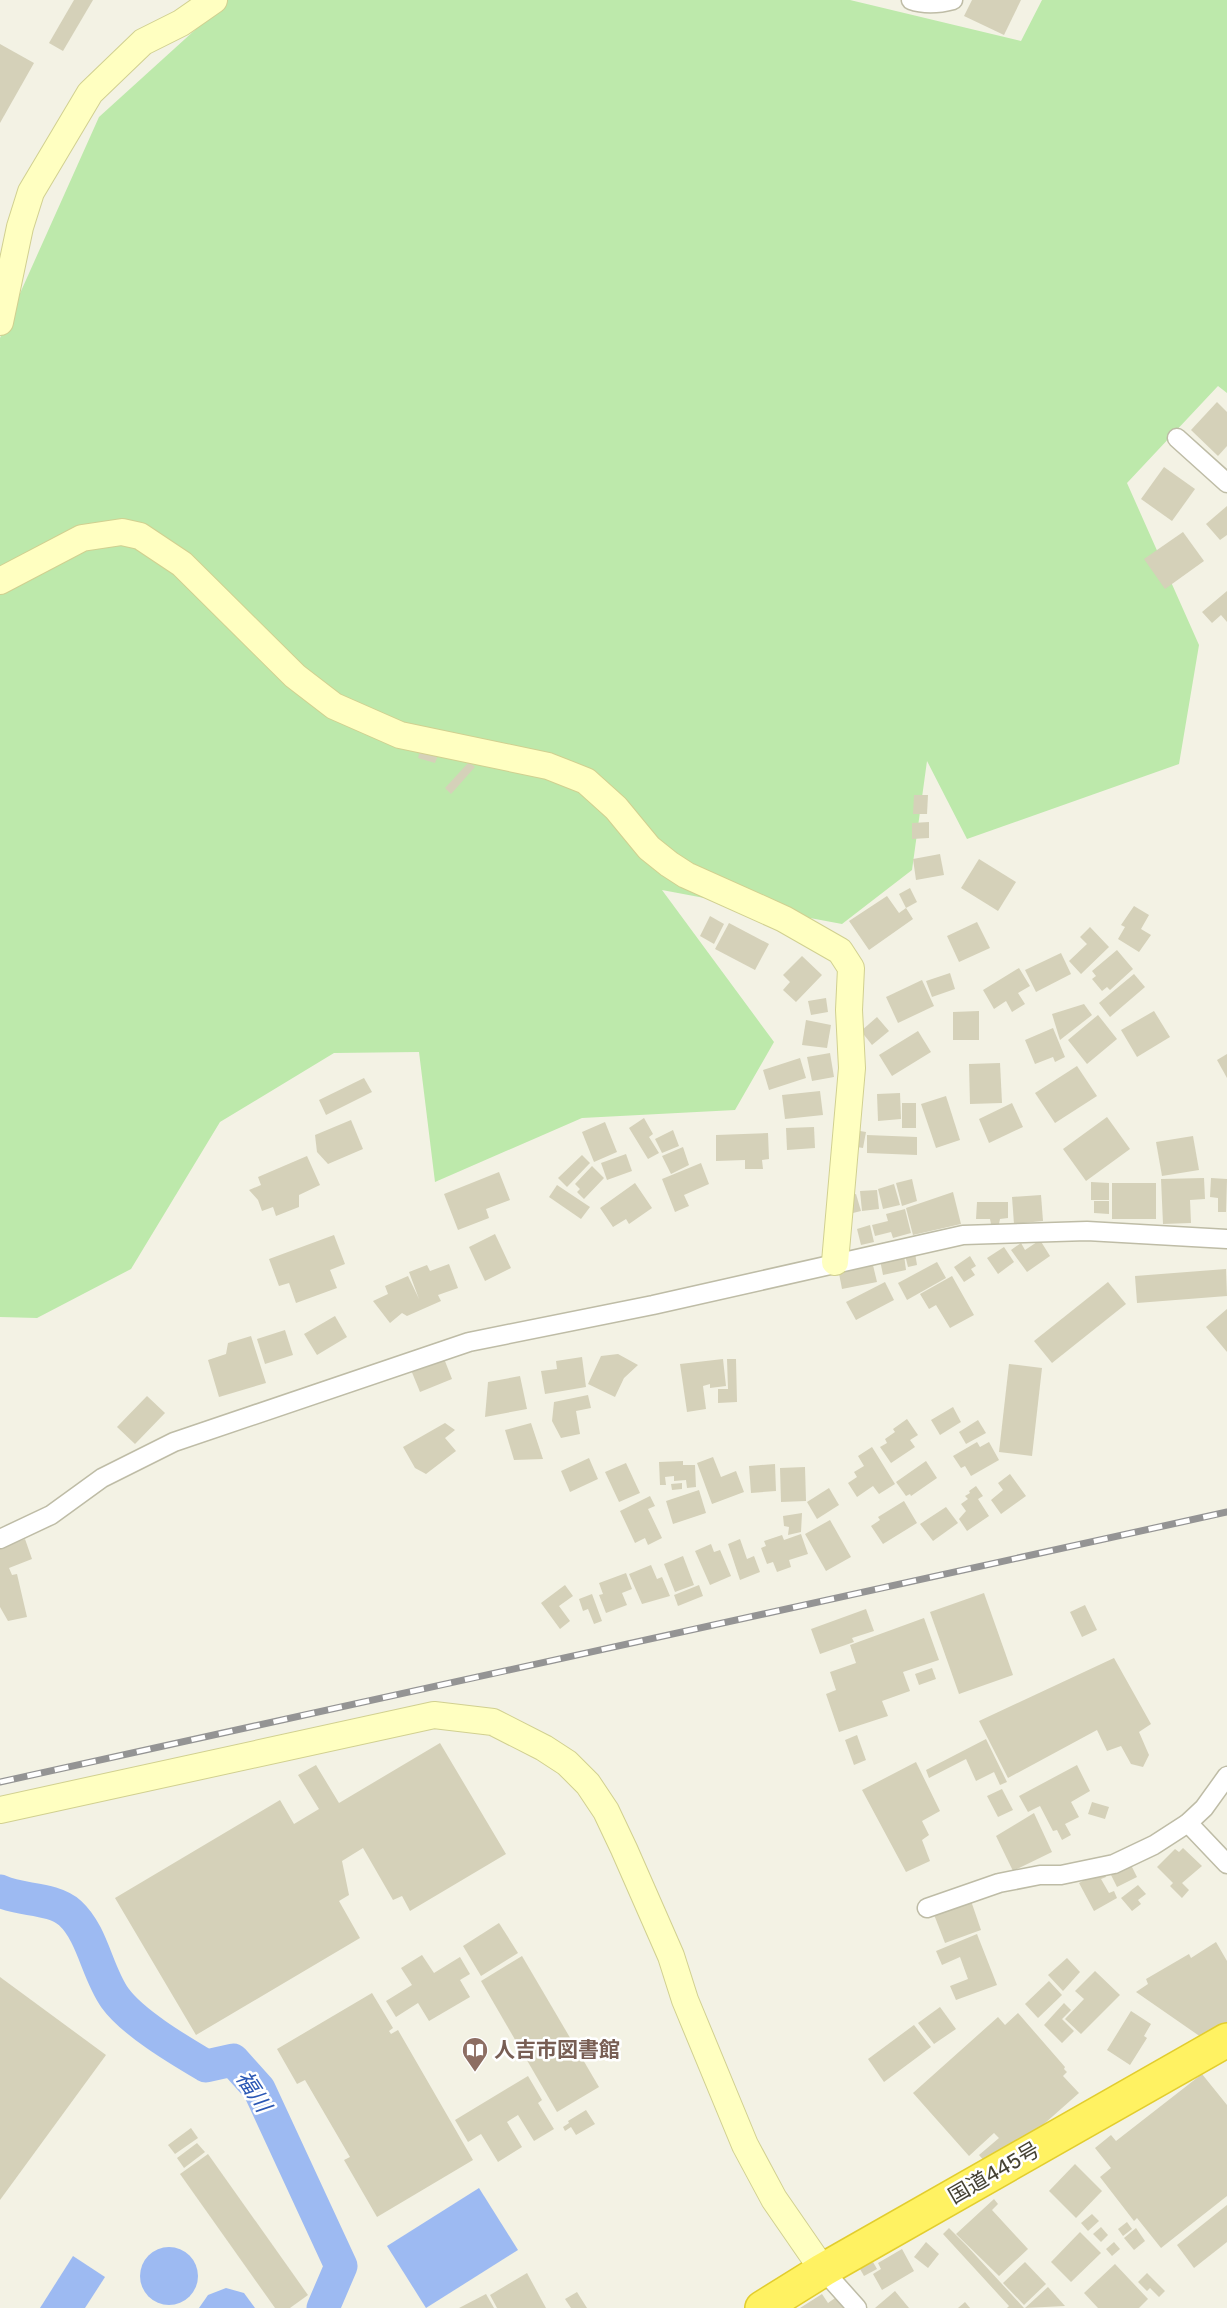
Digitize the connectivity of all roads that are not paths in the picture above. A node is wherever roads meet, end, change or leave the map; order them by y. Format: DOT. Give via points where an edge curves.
graph roads {
  1 [pos="214,0"];
  2 [pos="911,0"];
  3 [pos="953,0"];
  4 [pos="0,322"];
  5 [pos="1178,438"];
  6 [pos="1227,483"];
  7 [pos="0,581"];
  8 [pos="1227,1239"];
  9 [pos="835,1262"];
  10 [pos="0,1539"];
  11 [pos="1227,1776"];
  12 [pos="0,1810"];
  13 [pos="1188,1823"];
  14 [pos="1227,1864"];
  15 [pos="927,1908"];
  16 [pos="1227,2040"];
  17 [pos="823,2270"];
  18 [pos="762,2308"];
  19 [pos="857,2308"];
  1 -- 4 [label="street" via="143,42 90,93 31,192"];
  2 -- 3 [label="street" via="940,4"];
  5 -- 6 [label="street"];
  7 -- 9 [label="street" via="82,538 122,532 140,536 182,564 295,676 334,706 400,735 548,766 586,781 669,864 784,919 840,951 851,968 852,1068"];
  8 -- 9 [label="street" via="1087,1231 963,1235"];
  9 -- 10 [label="street" via="470,1342 345,1383 174,1442 102,1478 51,1515"];
  11 -- 13 [label="street"];
  12 -- 17 [label="street" via="434,1715 493,1722 544,1748 588,1784 606,1811 671,1956 685,2000 745,2145 774,2199"];
  13 -- 14 [label="street"];
  13 -- 15 [label="street" via="1114,1864 999,1883"];
  16 -- 17 [label="highway, 国道445号"];
  17 -- 18 [label="highway, 国道445号"];
  17 -- 19 [label="street"];
}
